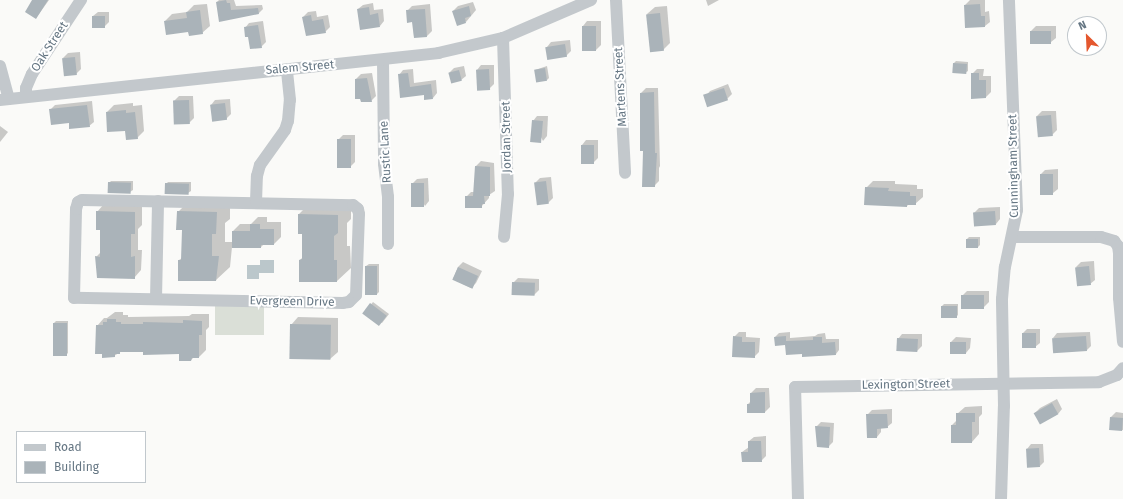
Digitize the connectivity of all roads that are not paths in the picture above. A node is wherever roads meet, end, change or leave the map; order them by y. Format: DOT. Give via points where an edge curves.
graph roads {
  1 [pos="81,0"];
  2 [pos="591,0"];
  3 [pos="616,0"];
  4 [pos="1009,0"];
  5 [pos="503,38"];
  6 [pos="383,61"];
  7 [pos="0,66"];
  8 [pos="287,70"];
  9 [pos="26,97"];
  10 [pos="4,100"];
  11 [pos="625,173"];
  12 [pos="158,201"];
  13 [pos="256,202"];
  14 [pos="504,237"];
  15 [pos="1012,237"];
  16 [pos="388,244"];
  17 [pos="156,300"];
  18 [pos="1123,342"];
  19 [pos="1123,368"];
  20 [pos="1004,383"];
  21 [pos="798,499"];
  22 [pos="1001,499"];
  1 -- 9 [label="street, Oak Street" via="32,74 26,88"];
  2 -- 5 [label="street, Salem Street"];
  3 -- 11 [label="street, Martens Street"];
  4 -- 15 [label="street, Cunningham Street" via="1017,210"];
  5 -- 6 [label="street, Salem Street" via="462,49"];
  5 -- 14 [label="street, Jordan Street" via="508,194"];
  6 -- 8 [label="street, Salem Street"];
  6 -- 16 [label="street, Rustic Lane"];
  7 -- 10 [label="street"];
  8 -- 9 [label="street, Salem Street"];
  8 -- 13 [label="street" via="290,100 288,121 285,130 260,165"];
  9 -- 10 [label="street, Salem Street"];
  12 -- 13 [label="street, Evergreen Drive"];
  12 -- 17 [label="street"];
  12 -- 17 [label="street, Evergreen Drive" via="78,202 74,298"];
  13 -- 17 [label="street, Evergreen Drive" via="348,204 356,207 359,214 358,289 354,299 344,303"];
  15 -- 18 [label="street" via="1100,237 1114,241 1119,253 1119,298"];
  15 -- 20 [label="street, Cunningham Street" via="1002,299"];
  19 -- 20 [label="street, Lexington Street" via="1113,378 1098,382"];
  20 -- 21 [label="street, Lexington Street" via="795,387"];
  20 -- 22 [label="street, Cunningham Street"];
}
